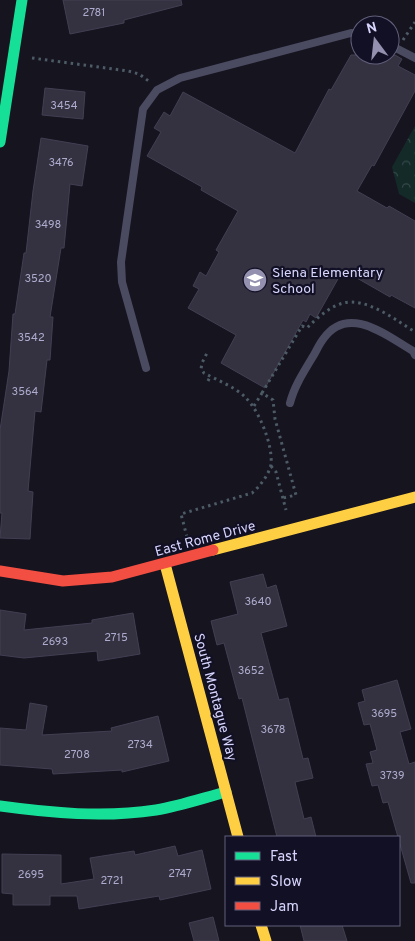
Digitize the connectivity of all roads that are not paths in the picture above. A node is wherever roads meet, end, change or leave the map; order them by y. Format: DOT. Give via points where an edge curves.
graph roads {
  1 [pos="22,0"];
  2 [pos="350,33"];
  3 [pos="400,50"];
  4 [pos="415,58"];
  5 [pos="0,142"];
  6 [pos="415,355"];
  7 [pos="146,368"];
  8 [pos="290,403"];
  9 [pos="415,497"];
  10 [pos="165,564"];
  11 [pos="0,571"];
  12 [pos="226,792"];
  13 [pos="0,806"];
  14 [pos="238,836"];
  15 [pos="261,926"];
  16 [pos="266,941"];
  1 -- 5 [label="street"];
  2 -- 7 [label="lane" via="180,78 157,90 143,109 121,262 122,282"];
  3 -- 4 [label="lane"];
  6 -- 8 [label="lane" via="374,328 346,323 325,337 293,390"];
  9 -- 10 [label="street, East Rome Drive"];
  10 -- 11 [label="street, East Rome Drive" via="112,577 63,581"];
  10 -- 12 [label="street, South Montague Way"];
  12 -- 13 [label="street" via="155,810 95,815"];
  12 -- 14 [label="street, South Montague Way"];
  15 -- 16 [label="street"];
}
